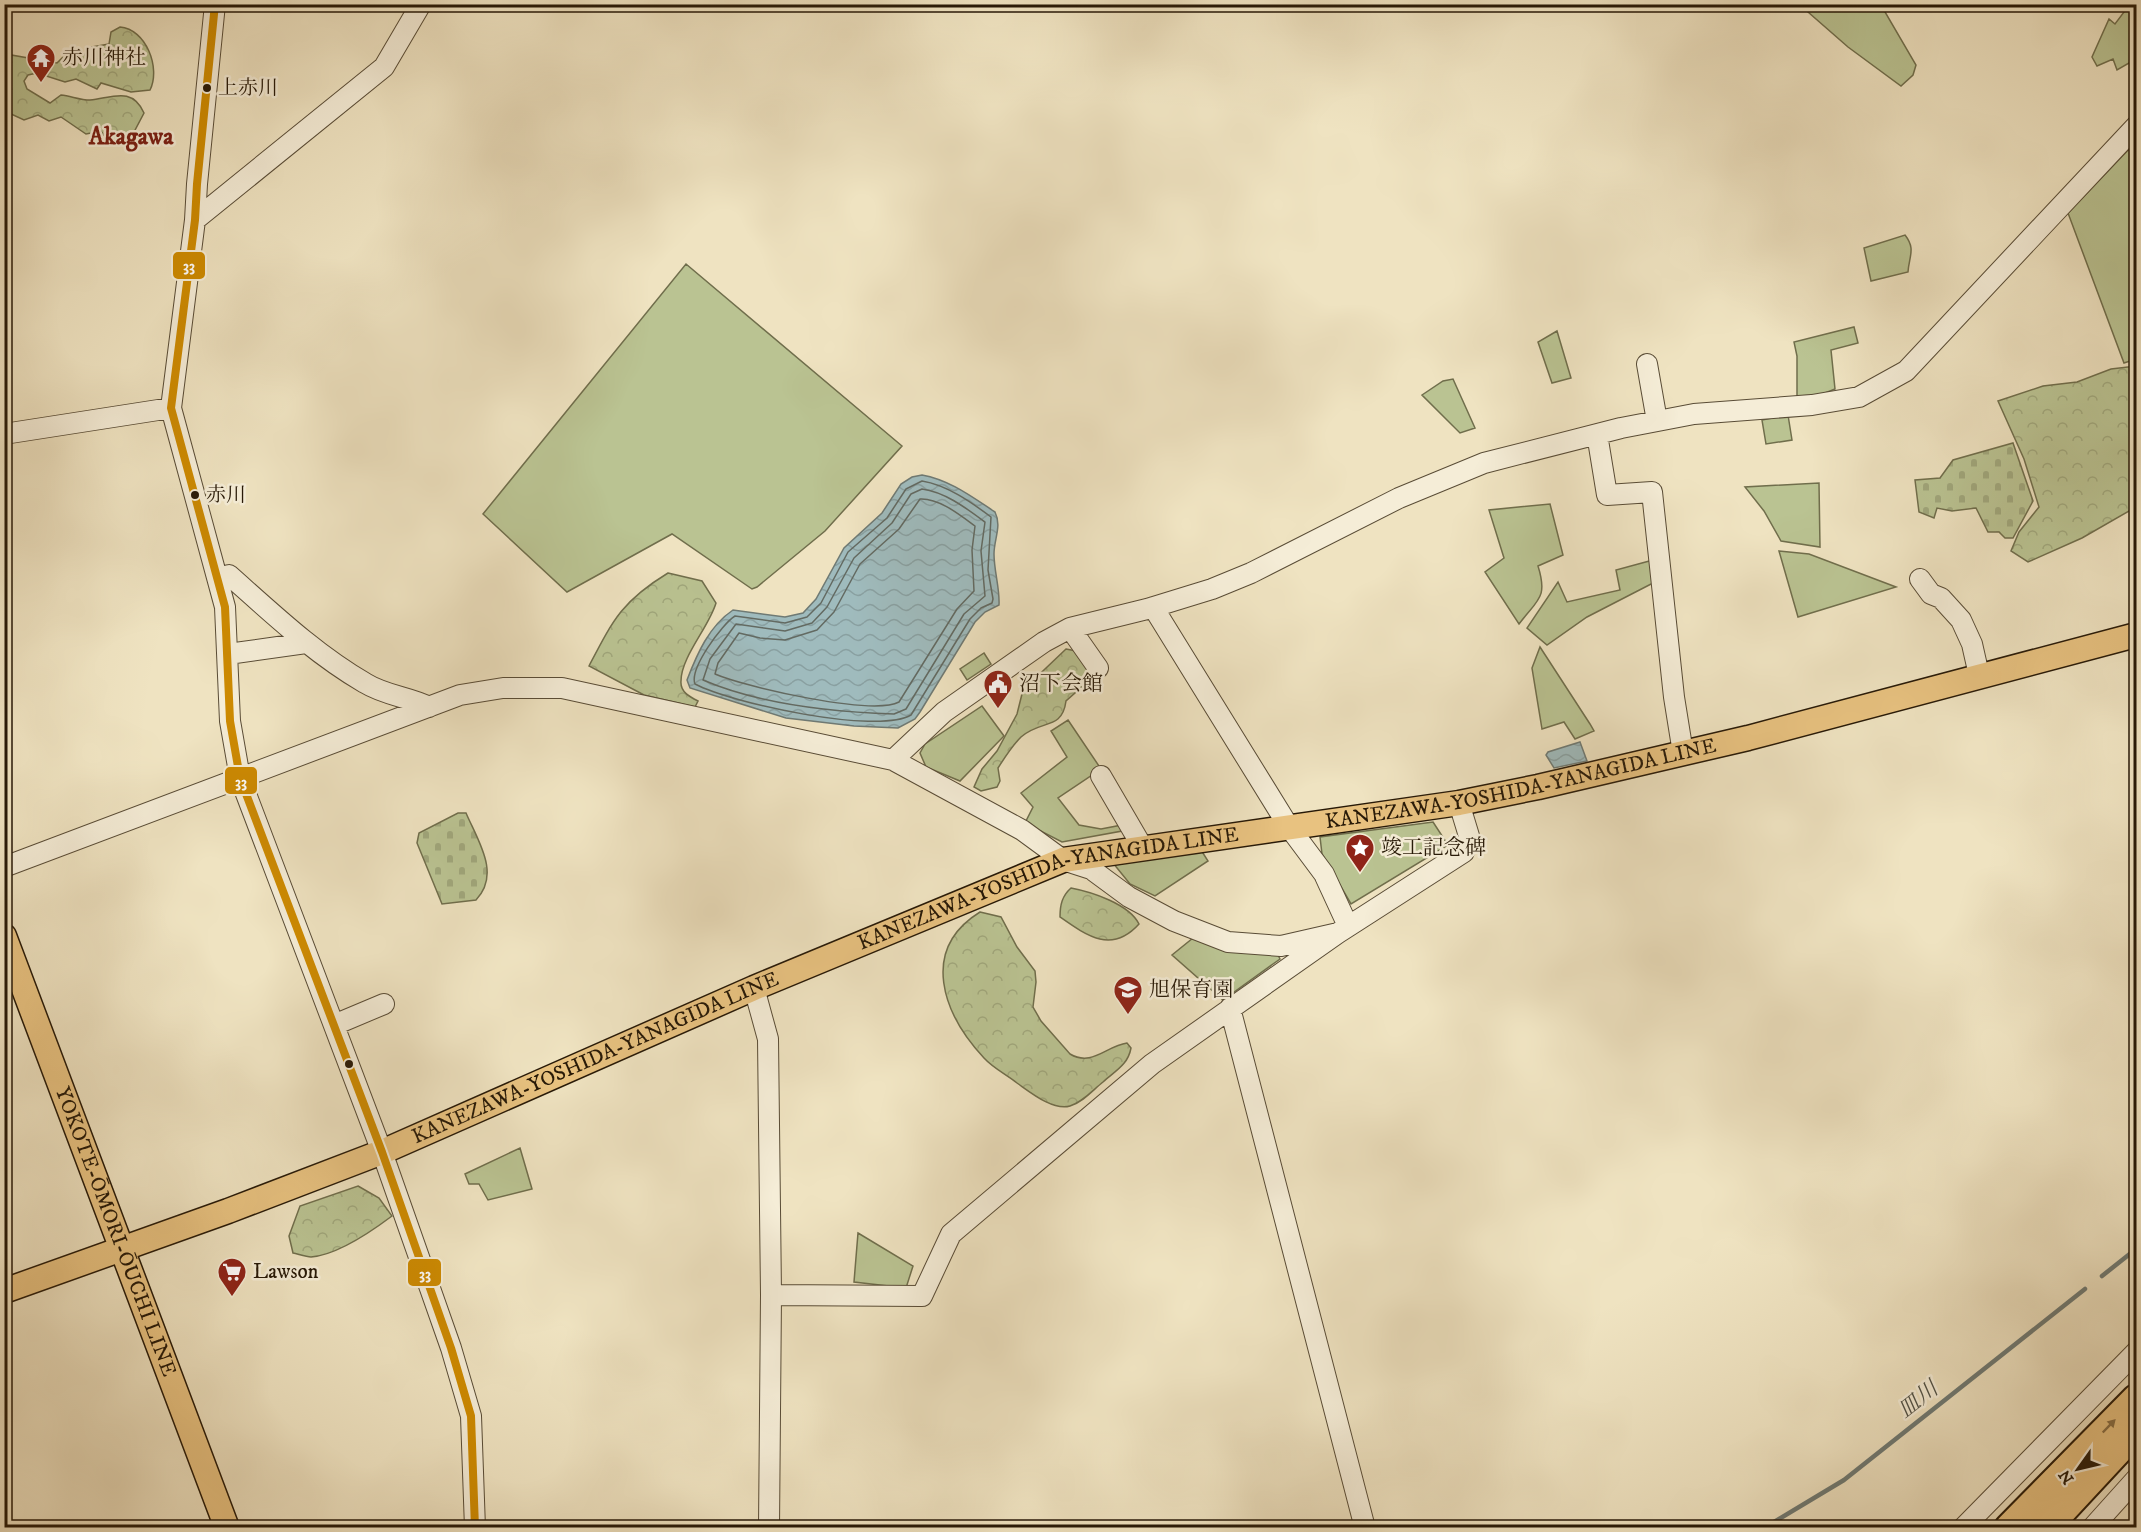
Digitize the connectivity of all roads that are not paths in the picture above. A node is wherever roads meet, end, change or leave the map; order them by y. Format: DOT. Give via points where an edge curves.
graph roads {
  1 [pos="215,4"];
  2 [pos="421,4"];
  3 [pos="2136,126"];
  4 [pos="195,220"];
  5 [pos="1647,364"];
  6 [pos="171,408"];
  7 [pos="1657,421"];
  8 [pos="4,434"];
  9 [pos="1597,434"];
  10 [pos="219,578"];
  11 [pos="1920,579"];
  12 [pos="1153,607"];
  13 [pos="1070,628"];
  14 [pos="2136,635"];
  15 [pos="306,643"];
  16 [pos="228,654"];
  17 [pos="1098,668"];
  18 [pos="1979,675"];
  19 [pos="429,707"];
  20 [pos="1683,753"];
  21 [pos="893,760"];
  22 [pos="1101,776"];
  23 [pos="240,778"];
  24 [pos="1460,803"];
  25 [pos="1289,827"];
  26 [pos="1143,848"];
  27 [pos="1064,860"];
  28 [pos="4,867"];
  29 [pos="1343,930"];
  30 [pos="4,936"];
  31 [pos="754,988"];
  32 [pos="384,1004"];
  33 [pos="1230,1008"];
  34 [pos="334,1025"];
  35 [pos="382,1152"];
  36 [pos="120,1248"];
  37 [pos="4,1291"];
  38 [pos="771,1295"];
  39 [pos="2136,1352"];
  40 [pos="2136,1399"];
  41 [pos="2136,1431"];
  42 [pos="2136,1479"];
  43 [pos="227,1527"];
  44 [pos="475,1527"];
  45 [pos="769,1527"];
  46 [pos="1365,1527"];
  47 [pos="1963,1527"];
  48 [pos="2009,1527"];
  49 [pos="2046,1527"];
  50 [pos="2092,1527"];
  1 -- 4 [label="street"];
  2 -- 4 [label="street" via="384,67"];
  3 -- 7 [label="street" via="1906,371 1859,397"];
  4 -- 6 [label="street"];
  5 -- 7 [label="street"];
  6 -- 8 [label="street"];
  6 -- 10 [label="street"];
  7 -- 9 [label="street"];
  9 -- 12 [label="street" via="1484,464 1370,511 1251,573"];
  9 -- 20 [label="street" via="1607,495 1652,492"];
  10 -- 15 [label="street" via="230,575"];
  10 -- 16 [label="street"];
  11 -- 18 [label="street" via="1961,620"];
  12 -- 13 [label="street"];
  12 -- 25 [label="street"];
  13 -- 17 [label="street"];
  13 -- 21 [label="street" via="944,712"];
  14 -- 18 [label="main road, KANEZAWA-YOSHIDA-YANAGIDA LINE"];
  15 -- 16 [label="street"];
  15 -- 19 [label="street" via="367,685"];
  16 -- 23 [label="street" via="230,721"];
  18 -- 20 [label="main road, KANEZAWA-YOSHIDA-YANAGIDA LINE"];
  19 -- 21 [label="street" via="460,695 502,688 562,688"];
  19 -- 23 [label="street"];
  20 -- 24 [label="main road, KANEZAWA-YOSHIDA-YANAGIDA LINE"];
  21 -- 27 [label="street" via="1022,830"];
  22 -- 26 [label="street"];
  23 -- 28 [label="street"];
  23 -- 34 [label="street"];
  24 -- 25 [label="main road, KANEZAWA-YOSHIDA-YANAGIDA LINE"];
  24 -- 29 [label="street" via="1469,836 1464,852"];
  25 -- 26 [label="main road, KANEZAWA-YOSHIDA-YANAGIDA LINE"];
  25 -- 29 [label="street" via="1324,874"];
  26 -- 27 [label="main road, KANEZAWA-YOSHIDA-YANAGIDA LINE"];
  27 -- 29 [label="street" via="1091,869 1129,897 1174,921 1228,942 1281,946"];
  27 -- 31 [label="main road, KANEZAWA-YOSHIDA-YANAGIDA LINE"];
  29 -- 33 [label="street"];
  30 -- 36 [label="main road, YOKOTE-ŌMORI-ŌUCHI LINE"];
  31 -- 35 [label="main road, KANEZAWA-YOSHIDA-YANAGIDA LINE"];
  31 -- 38 [label="street" via="768,1039"];
  32 -- 34 [label="street"];
  33 -- 38 [label="street" via="1152,1064 951,1234 922,1296"];
  33 -- 46 [label="street"];
  34 -- 35 [label="street"];
  35 -- 36 [label="main road, KANEZAWA-YOSHIDA-YANAGIDA LINE"];
  35 -- 44 [label="street" via="471,1416"];
  36 -- 37 [label="main road, KANEZAWA-YOSHIDA-YANAGIDA LINE"];
  36 -- 43 [label="main road, YOKOTE-ŌMORI-ŌUCHI LINE"];
  38 -- 45 [label="street"];
  39 -- 47 [label="street"];
  48 -- 40 [label="highway, one-way"];
  41 -- 49 [label="highway"];
  42 -- 50 [label="street"];
}
